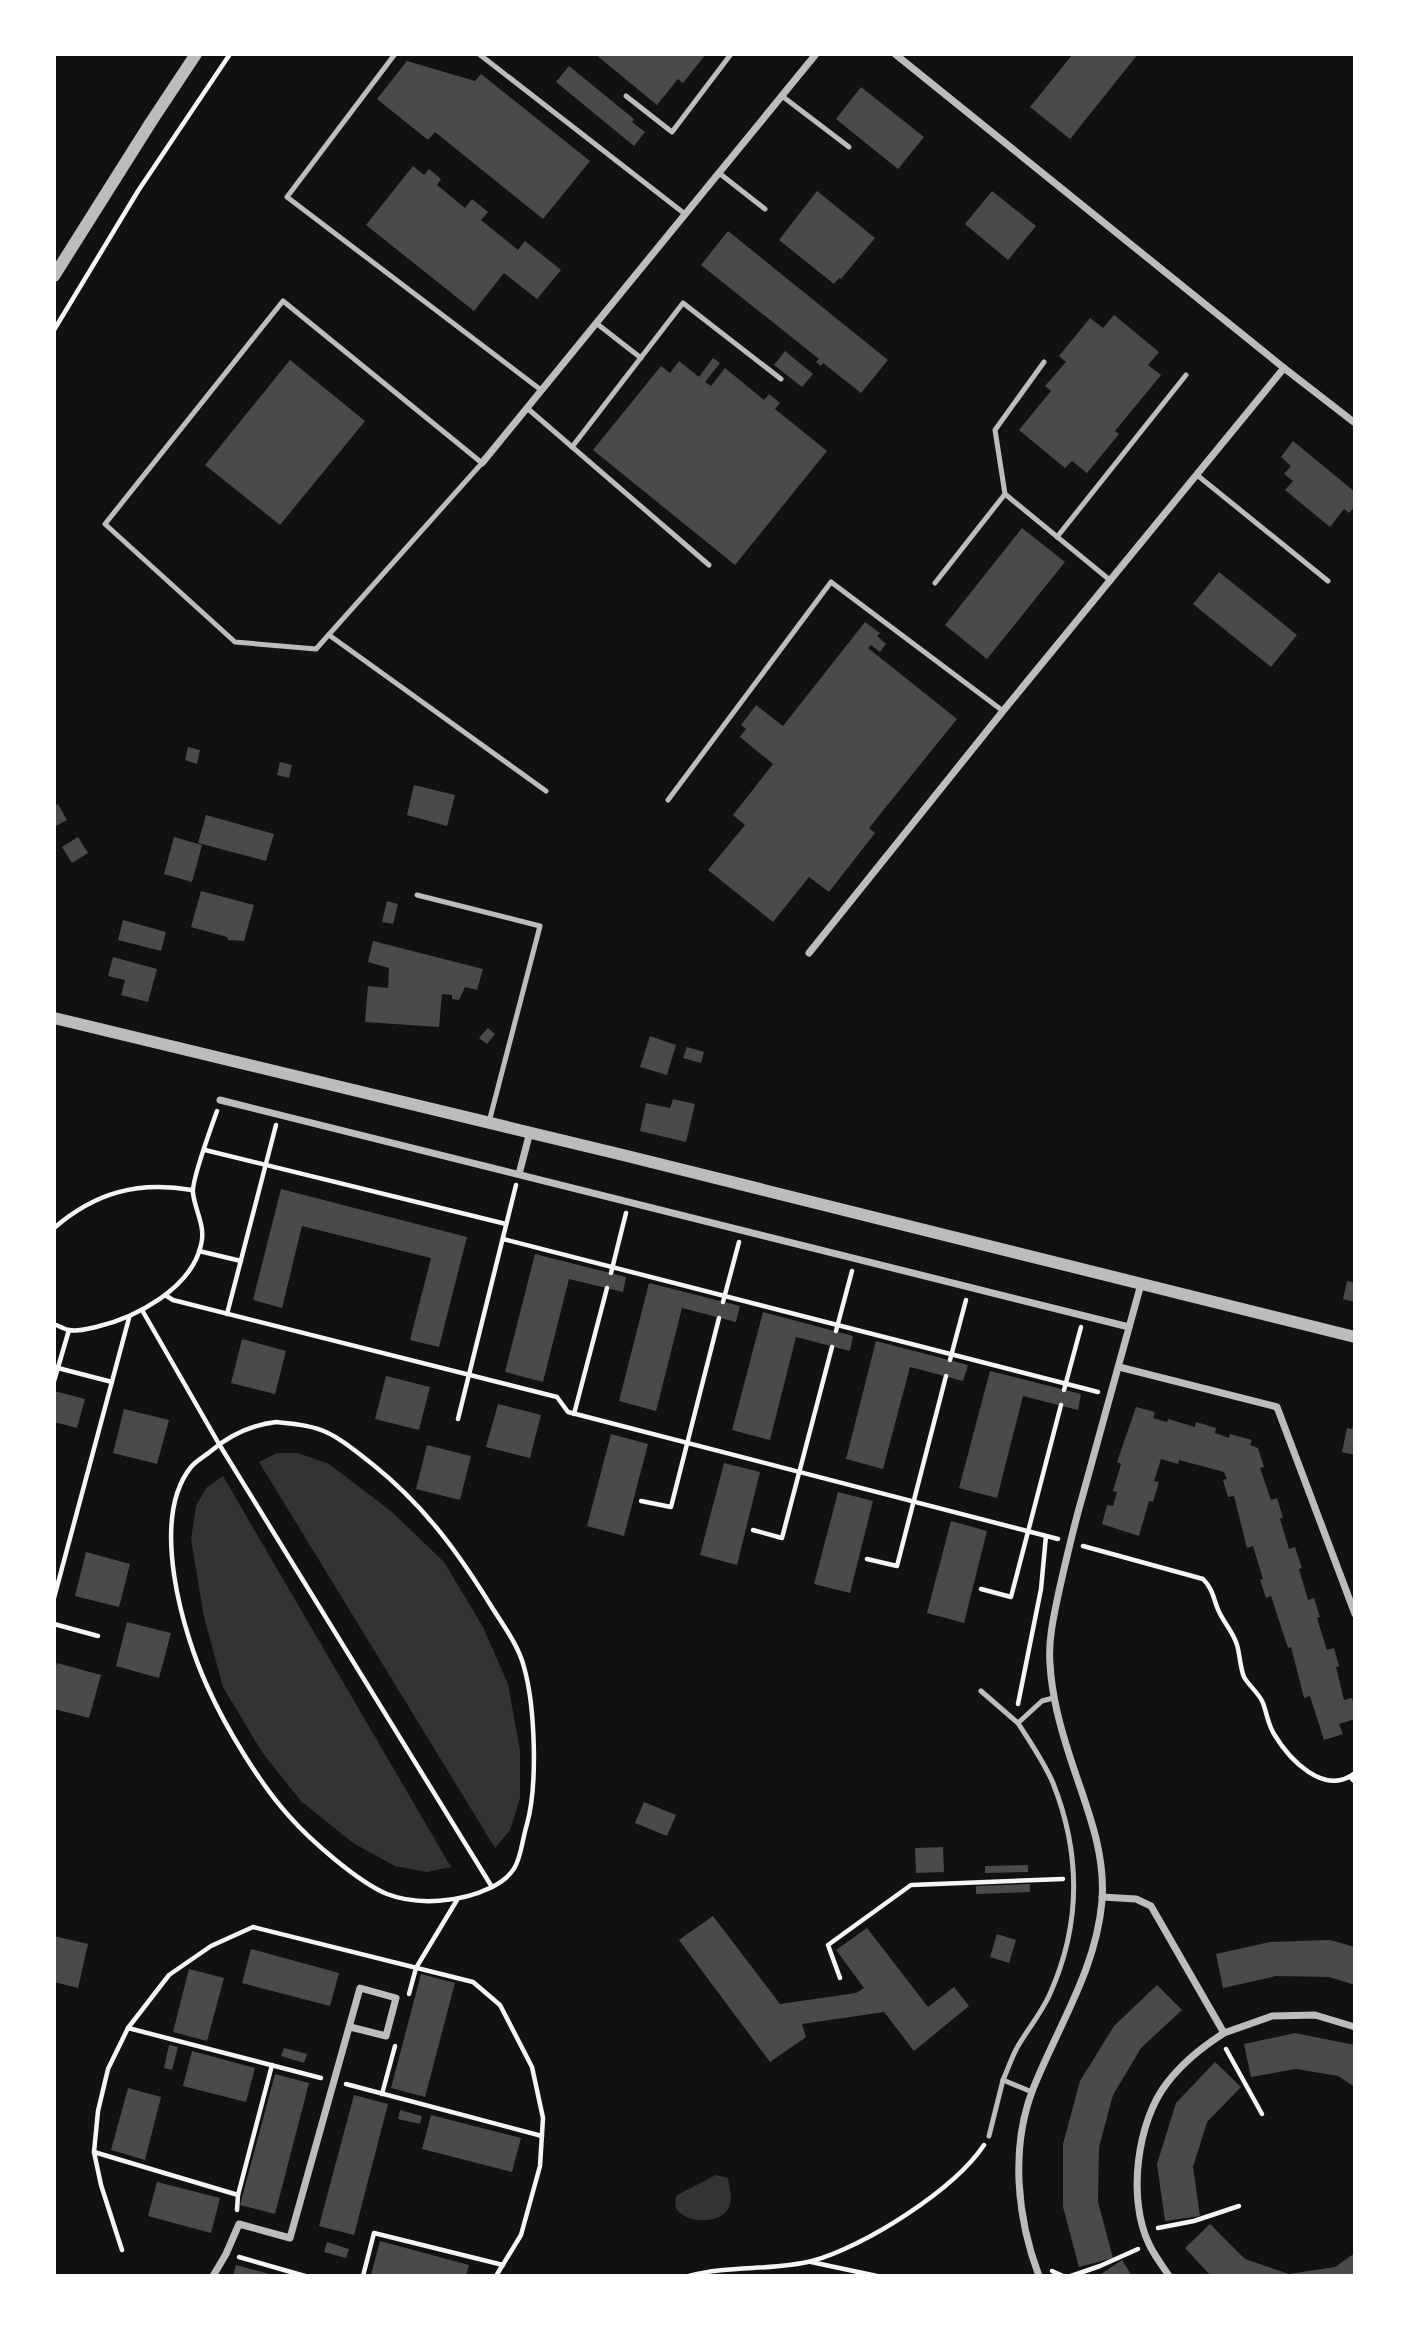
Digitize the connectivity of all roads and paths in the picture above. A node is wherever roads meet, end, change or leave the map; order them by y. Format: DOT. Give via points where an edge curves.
graph roads {
  1 [pos="197,54"];
  2 [pos="230,54"];
  3 [pos="395,54"];
  4 [pos="480,54"];
  5 [pos="731,54"];
  6 [pos="816,54"];
  7 [pos="895,54"];
  8 [pos="626,96"];
  9 [pos="782,96"];
  10 [pos="849,147"];
  11 [pos="719,173"];
  12 [pos="765,209"];
  13 [pos="685,214"];
  14 [pos="54,276"];
  15 [pos="596,323"];
  16 [pos="54,330"];
  17 [pos="641,358"];
  18 [pos="1044,362"];
  19 [pos="1284,369"];
  20 [pos="1186,375"];
  21 [pos="781,379"];
  22 [pos="541,390"];
  23 [pos="527,408"];
  24 [pos="1355,423"];
  25 [pos="572,447"];
  26 [pos="482,463"];
  27 [pos="1197,475"];
  28 [pos="1005,494"];
  29 [pos="1057,537"];
  30 [pos="709,565"];
  31 [pos="1111,581"];
  32 [pos="1328,581"];
  33 [pos="935,583"];
  34 [pos="329,635"];
  35 [pos="1003,711"];
  36 [pos="546,790"];
  37 [pos="668,800"];
  38 [pos="417,895"];
  39 [pos="809,953"];
  40 [pos="54,1018"];
  41 [pos="220,1100"];
  42 [pos="279,1115"];
  43 [pos="489,1122"];
  44 [pos="530,1132"];
  45 [pos="205,1150"];
  46 [pos="266,1165"];
  47 [pos="519,1174"];
  48 [pos="192,1190"];
  49 [pos="629,1202"];
  50 [pos="506,1224"];
  51 [pos="54,1228"];
  52 [pos="741,1230"];
  53 [pos="503,1239"];
  54 [pos="199,1251"];
  55 [pos="855,1258"];
  56 [pos="241,1261"];
  57 [pos="611,1270"];
  58 [pos="1141,1283"];
  59 [pos="969,1287"];
  60 [pos="607,1288"];
  61 [pos="165,1295"];
  62 [pos="724,1299"];
  63 [pos="142,1310"];
  64 [pos="227,1314"];
  65 [pos="1084,1316"];
  66 [pos="129,1317"];
  67 [pos="719,1318"];
  68 [pos="54,1324"];
  69 [pos="1129,1327"];
  70 [pos="837,1328"];
  71 [pos="69,1330"];
  72 [pos="1355,1337"];
  73 [pos="832,1347"];
  74 [pos="951,1357"];
  75 [pos="1119,1367"];
  76 [pos="56,1368"];
  77 [pos="468,1375"];
  78 [pos="946,1376"];
  79 [pos="54,1381"];
  80 [pos="112,1382"];
  81 [pos="1065,1387"];
  82 [pos="1111,1396"];
  83 [pos="1061,1405"];
  84 [pos="574,1414"];
  85 [pos="458,1419"];
  86 [pos="688,1443"];
  87 [pos="219,1444"];
  88 [pos="799,1472"];
  89 [pos="641,1501"];
  90 [pos="914,1502"];
  91 [pos="753,1530"];
  92 [pos="1028,1531"];
  93 [pos="1046,1536"];
  94 [pos="1070,1542"];
  95 [pos="867,1559"];
  96 [pos="981,1589"];
  97 [pos="54,1598"];
  98 [pos="1355,1614"];
  99 [pos="54,1624"];
  100 [pos="98,1636"];
  101 [pos="981,1691"];
  102 [pos="1053,1698"];
  103 [pos="1018,1723"];
  104 [pos="1352,1775"];
  105 [pos="1355,1782"];
  106 [pos="1074,1879"];
  107 [pos="492,1887"];
  108 [pos="1102,1897"];
  109 [pos="458,1899"];
  110 [pos="416,1968"];
  111 [pos="840,1978"];
  112 [pos="350,2027"];
  113 [pos="1355,2027"];
  114 [pos="128,2028"];
  115 [pos="1221,2034"];
  116 [pos="272,2065"];
  117 [pos="1003,2080"];
  118 [pos="336,2082"];
  119 [pos="1032,2092"];
  120 [pos="1262,2114"];
  121 [pos="542,2136"];
  122 [pos="989,2136"];
  123 [pos="94,2152"];
  124 [pos="238,2195"];
  125 [pos="1240,2206"];
  126 [pos="239,2224"];
  127 [pos="1144,2231"];
  128 [pos="1149,2245"];
  129 [pos="226,2254"];
  130 [pos="810,2261"];
  131 [pos="503,2265"];
  132 [pos="213,2276"];
  133 [pos="305,2276"];
  134 [pos="363,2276"];
  135 [pos="688,2276"];
  136 [pos="877,2276"];
  137 [pos="1039,2276"];
  138 [pos="1071,2276"];
  139 [pos="1169,2276"];
  1 -- 14 [label="street"];
  2 -- 16 [label="path" via="138,191"];
  3 -- 22 [label="lane" via="287,197"];
  4 -- 13 [label="lane"];
  5 -- 8 [label="lane" via="672,132"];
  6 -- 9 [label="street"];
  7 -- 19 [label="street"];
  9 -- 10 [label="lane"];
  9 -- 11 [label="street"];
  11 -- 12 [label="lane"];
  11 -- 13 [label="street"];
  13 -- 15 [label="street"];
  15 -- 17 [label="lane"];
  15 -- 22 [label="street"];
  17 -- 21 [label="lane" via="683,303"];
  17 -- 25 [label="lane"];
  18 -- 28 [label="lane" via="995,430"];
  19 -- 24 [label="street"];
  19 -- 27 [label="street"];
  20 -- 29 [label="lane"];
  22 -- 23 [label="street"];
  23 -- 25 [label="lane"];
  23 -- 26 [label="street"];
  25 -- 30 [label="lane"];
  26 -- 34 [label="lane"];
  26 -- 34 [label="lane" via="282,301 105,524 235,642 316,649"];
  27 -- 31 [label="street"];
  27 -- 32 [label="lane"];
  28 -- 29 [label="lane"];
  28 -- 33 [label="lane"];
  29 -- 31 [label="lane"];
  31 -- 35 [label="street"];
  34 -- 36 [label="lane"];
  35 -- 37 [label="lane" via="831,582"];
  35 -- 39 [label="street"];
  38 -- 43 [label="lane" via="540,926"];
  40 -- 43 [label="street"];
  41 -- 42 [label="street"];
  41 -- 45 [label="path"];
  42 -- 46 [label="path"];
  42 -- 47 [label="street"];
  43 -- 44 [label="street"];
  44 -- 47 [label="street"];
  44 -- 58 [label="street"];
  45 -- 46 [label="path"];
  45 -- 48 [label="path"];
  46 -- 50 [label="path"];
  46 -- 56 [label="path"];
  47 -- 49 [label="street"];
  47 -- 50 [label="path"];
  48 -- 51 [label="path" via="164,1185 121,1190"];
  48 -- 54 [label="path" via="202,1233"];
  49 -- 52 [label="street"];
  49 -- 57 [label="path"];
  50 -- 53 [label="path"];
  52 -- 55 [label="street"];
  52 -- 62 [label="path"];
  53 -- 57 [label="path"];
  53 -- 77 [label="path"];
  54 -- 56 [label="path"];
  54 -- 61 [label="path" via="186,1274"];
  55 -- 59 [label="street"];
  55 -- 70 [label="path"];
  56 -- 64 [label="path"];
  57 -- 62 [label="path"];
  58 -- 69 [label="street"];
  58 -- 72 [label="street"];
  59 -- 65 [label="street"];
  59 -- 74 [label="path"];
  60 -- 84 [label="path"];
  61 -- 63 [label="path"];
  61 -- 64 [label="path"];
  62 -- 70 [label="path"];
  63 -- 66 [label="path"];
  63 -- 87 [label="path"];
  64 -- 77 [label="path"];
  65 -- 69 [label="street"];
  65 -- 81 [label="path"];
  66 -- 71 [label="path"];
  66 -- 80 [label="path"];
  67 -- 86 [label="path"];
  68 -- 71 [label="path"];
  69 -- 75 [label="street"];
  70 -- 74 [label="path"];
  71 -- 76 [label="path"];
  73 -- 88 [label="path"];
  74 -- 81 [label="path"];
  75 -- 82 [label="street"];
  75 -- 98 [label="street" via="1277,1407"];
  76 -- 79 [label="path"];
  76 -- 80 [label="path"];
  77 -- 84 [label="path" via="557,1397"];
  77 -- 85 [label="path"];
  78 -- 90 [label="path"];
  80 -- 97 [label="path"];
  81 -- 82 [label="path"];
  82 -- 94 [label="street"];
  83 -- 92 [label="path"];
  84 -- 86 [label="path"];
  86 -- 88 [label="path"];
  86 -- 89 [label="path" via="671,1507"];
  87 -- 107 [label="path"];
  87 -- 107 [label="path" via="242,1430 276,1422 328,1433 420,1506 495,1611 523,1663 535,1784 519,1862 514,1872"];
  87 -- 109 [label="path" via="191,1467 174,1501 170,1542 186,1627 208,1688 244,1754 289,1816 330,1854 389,1894 417,1900"];
  88 -- 90 [label="path"];
  88 -- 91 [label="path" via="782,1538"];
  90 -- 92 [label="path"];
  90 -- 95 [label="path" via="897,1566"];
  92 -- 93 [label="path"];
  92 -- 96 [label="path" via="1011,1597"];
  93 -- 94 [label="path"];
  93 -- 103 [label="path"];
  94 -- 102 [label="street" via="1051,1628"];
  94 -- 104 [label="path" via="1203,1578 1231,1630 1245,1677 1262,1702 1274,1735 1308,1773 1337,1781"];
  99 -- 100 [label="path"];
  101 -- 103 [label="lane"];
  102 -- 103 [label="lane" via="1042,1701"];
  102 -- 108 [label="street" via="1094,1827"];
  103 -- 106 [label="lane" via="1052,1781"];
  104 -- 105 [label="path"];
  106 -- 111 [label="path" via="911,1885 828,1945"];
  106 -- 117 [label="lane" via="1067,1950 1048,1998 1016,2049"];
  107 -- 109 [label="path"];
  108 -- 115 [label="street" via="1136,1899 1151,1906"];
  108 -- 119 [label="street" via="1096,1941 1083,1982"];
  109 -- 110 [label="path"];
  112 -- 112 [label="street" via="360,1988 396,1998 386,2036"];
  112 -- 118 [label="street"];
  113 -- 115 [label="street" via="1315,2015 1272,2016"];
  114 -- 116 [label="path"];
  115 -- 120 [label="path"];
  115 -- 127 [label="street" via="1195,2052 1166,2085 1144,2129 1136,2184"];
  116 -- 118 [label="path"];
  116 -- 124 [label="path"];
  117 -- 119 [label="lane"];
  117 -- 122 [label="lane"];
  118 -- 121 [label="path"];
  118 -- 126 [label="street" via="290,2238"];
  119 -- 137 [label="street" via="1019,2177 1026,2232"];
  122 -- 130 [label="path" via="979,2153 943,2188 885,2227 839,2252"];
  123 -- 124 [label="path"];
  124 -- 126 [label="path"];
  125 -- 127 [label="path"];
  126 -- 129 [label="street"];
  127 -- 128 [label="street"];
  128 -- 138 [label="path"];
  128 -- 139 [label="street"];
  129 -- 132 [label="street"];
  129 -- 133 [label="path"];
  130 -- 135 [label="path"];
  130 -- 136 [label="path"];
  131 -- 134 [label="path" via="374,2233"];
}
